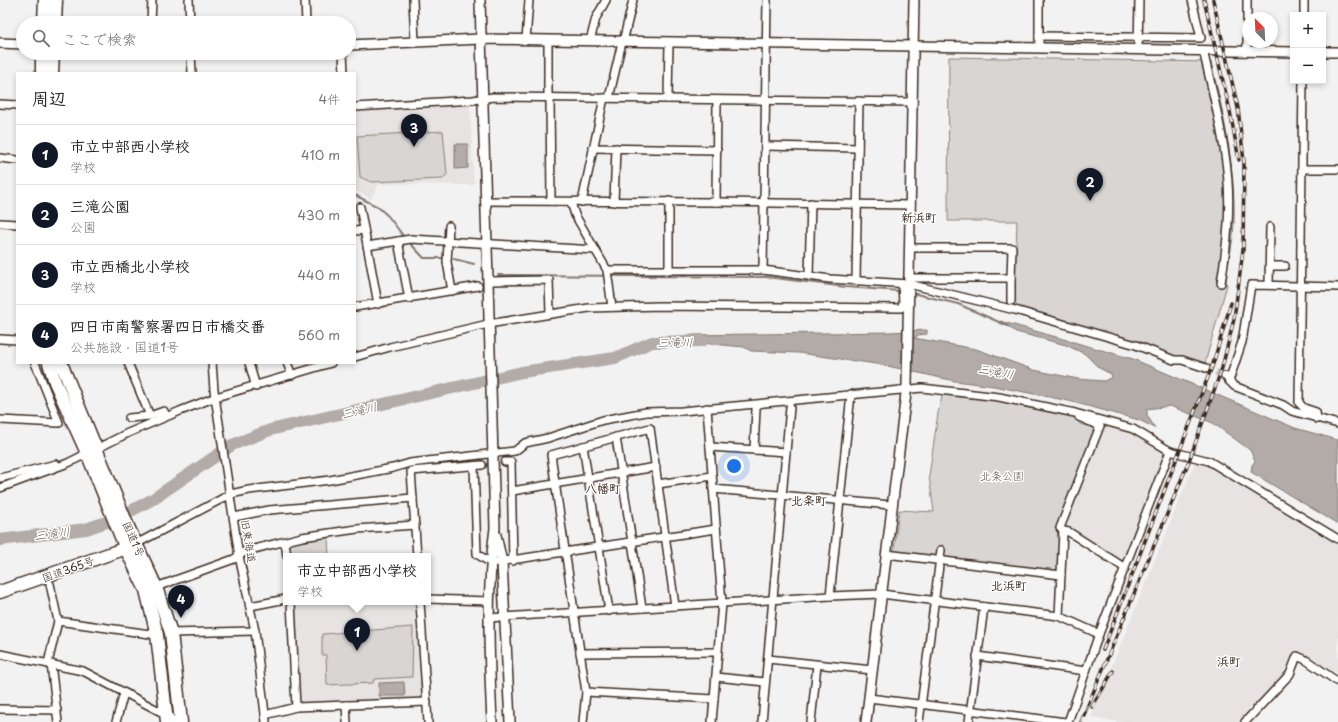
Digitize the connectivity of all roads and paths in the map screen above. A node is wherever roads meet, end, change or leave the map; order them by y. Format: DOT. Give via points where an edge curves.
graph roads {
  1 [pos="45,0"];
  2 [pos="56,0"];
  3 [pos="152,0"];
  4 [pos="189,0"];
  5 [pos="305,0"];
  6 [pos="414,0"];
  7 [pos="480,0"];
  8 [pos="529,0"];
  9 [pos="606,0"];
  10 [pos="633,0"];
  11 [pos="767,0"];
  12 [pos="914,0"];
  13 [pos="1039,0"];
  14 [pos="1139,0"];
  15 [pos="1192,0"];
  16 [pos="1247,0"];
  17 [pos="1304,0"];
  18 [pos="1304,12"];
  19 [pos="44,16"];
  20 [pos="55,16"];
  21 [pos="151,16"];
  22 [pos="190,16"];
  23 [pos="306,16"];
  24 [pos="1039,36"];
  25 [pos="1138,37"];
  26 [pos="481,39"];
  27 [pos="526,40"];
  28 [pos="548,40"];
  29 [pos="590,41"];
  30 [pos="415,42"];
  31 [pos="623,42"];
  32 [pos="669,42"];
  33 [pos="0,43"];
  34 [pos="767,43"];
  35 [pos="16,44"];
  36 [pos="356,45"];
  37 [pos="913,46"];
  38 [pos="1039,48"];
  39 [pos="1138,50"];
  40 [pos="1203,50"];
  41 [pos="1247,51"];
  42 [pos="1290,52"];
  43 [pos="1326,52"];
  44 [pos="1338,52"];
  45 [pos="42,60"];
  46 [pos="53,60"];
  47 [pos="191,60"];
  48 [pos="343,60"];
  49 [pos="42,72"];
  50 [pos="52,72"];
  51 [pos="192,72"];
  52 [pos="344,72"];
  53 [pos="1303,84"];
  54 [pos="482,98"];
  55 [pos="549,98"];
  56 [pos="607,98"];
  57 [pos="668,99"];
  58 [pos="717,100"];
  59 [pos="766,100"];
  60 [pos="859,101"];
  61 [pos="912,102"];
  62 [pos="0,104"];
  63 [pos="16,105"];
  64 [pos="356,107"];
  65 [pos="765,146"];
  66 [pos="593,148"];
  67 [pos="616,148"];
  68 [pos="858,148"];
  69 [pos="717,150"];
  70 [pos="0,158"];
  71 [pos="16,160"];
  72 [pos="1302,168"];
  73 [pos="1338,169"];
  74 [pos="485,201"];
  75 [pos="551,201"];
  76 [pos="669,201"];
  77 [pos="571,202"];
  78 [pos="582,202"];
  79 [pos="614,202"];
  80 [pos="716,202"];
  81 [pos="764,202"];
  82 [pos="812,203"];
  83 [pos="858,204"];
  84 [pos="911,205"];
  85 [pos="360,206"];
  86 [pos="0,223"];
  87 [pos="16,224"];
  88 [pos="449,226"];
  89 [pos="1270,227"];
  90 [pos="364,230"];
  91 [pos="356,231"];
  92 [pos="400,240"];
  93 [pos="448,242"];
  94 [pos="486,244"];
  95 [pos="367,246"];
  96 [pos="910,248"];
  97 [pos="595,250"];
  98 [pos="1270,266"];
  99 [pos="1285,266"];
  100 [pos="763,270"];
  101 [pos="669,271"];
  102 [pos="608,275"];
  103 [pos="809,275"];
  104 [pos="1011,278"];
  105 [pos="492,281"];
  106 [pos="856,281"];
  107 [pos="1221,283"];
  108 [pos="907,284"];
  109 [pos="1269,285"];
  110 [pos="478,286"];
  111 [pos="1302,286"];
  112 [pos="1338,287"];
  113 [pos="452,291"];
  114 [pos="408,299"];
  115 [pos="1011,300"];
  116 [pos="378,304"];
  117 [pos="612,306"];
  118 [pos="356,308"];
  119 [pos="550,313"];
  120 [pos="488,326"];
  121 [pos="0,338"];
  122 [pos="16,340"];
  123 [pos="356,354"];
  124 [pos="35,364"];
  125 [pos="49,364"];
  126 [pos="61,364"];
  127 [pos="128,364"];
  128 [pos="212,364"];
  129 [pos="249,364"];
  130 [pos="287,364"];
  131 [pos="328,364"];
  132 [pos="1206,368"];
  133 [pos="292,375"];
  134 [pos="256,387"];
  135 [pos="907,387"];
  136 [pos="851,394"];
  137 [pos="216,397"];
  138 [pos="790,407"];
  139 [pos="707,408"];
  140 [pos="756,409"];
  141 [pos="1075,413"];
  142 [pos="150,416"];
  143 [pos="166,416"];
  144 [pos="129,418"];
  145 [pos="1317,419"];
  146 [pos="0,420"];
  147 [pos="1338,424"];
  148 [pos="616,437"];
  149 [pos="583,446"];
  150 [pos="710,447"];
  151 [pos="492,449"];
  152 [pos="92,450"];
  153 [pos="754,450"];
  154 [pos="1170,451"];
  155 [pos="786,452"];
  156 [pos="68,462"];
  157 [pos="505,462"];
  158 [pos="482,465"];
  159 [pos="474,466"];
  160 [pos="656,467"];
  161 [pos="621,473"];
  162 [pos="712,476"];
  163 [pos="0,478"];
  164 [pos="588,479"];
  165 [pos="555,484"];
  166 [pos="658,484"];
  167 [pos="0,488"];
  168 [pos="713,489"];
  169 [pos="231,491"];
  170 [pos="512,491"];
  171 [pos="781,495"];
  172 [pos="413,498"];
  173 [pos="840,501"];
  174 [pos="891,505"];
  175 [pos="234,517"];
  176 [pos="415,525"];
  177 [pos="495,528"];
  178 [pos="716,529"];
  179 [pos="1062,531"];
  180 [pos="666,538"];
  181 [pos="1338,538"];
  182 [pos="285,542"];
  183 [pos="632,543"];
  184 [pos="131,546"];
  185 [pos="599,548"];
  186 [pos="941,550"];
  187 [pos="566,552"];
  188 [pos="287,553"];
  189 [pos="417,553"];
  190 [pos="886,554"];
  191 [pos="239,556"];
  192 [pos="940,560"];
  193 [pos="513,561"];
  194 [pos="502,562"];
  195 [pos="490,563"];
  196 [pos="1125,568"];
  197 [pos="1061,575"];
  198 [pos="50,584"];
  199 [pos="156,587"];
  200 [pos="0,592"];
  201 [pos="881,594"];
  202 [pos="830,596"];
  203 [pos="431,599"];
  204 [pos="283,600"];
  205 [pos="772,600"];
  206 [pos="489,601"];
  207 [pos="934,601"];
  208 [pos="722,603"];
  209 [pos="291,605"];
  210 [pos="420,605"];
  211 [pos="250,606"];
  212 [pos="676,606"];
  213 [pos="984,607"];
  214 [pos="642,608"];
  215 [pos="609,611"];
  216 [pos="575,612"];
  217 [pos="1059,616"];
  218 [pos="505,617"];
  219 [pos="488,618"];
  220 [pos="58,622"];
  221 [pos="255,631"];
  222 [pos="171,633"];
  223 [pos="1100,634"];
  224 [pos="157,635"];
  225 [pos="718,652"];
  226 [pos="580,653"];
  227 [pos="0,654"];
  228 [pos="977,656"];
  229 [pos="768,659"];
  230 [pos="50,663"];
  231 [pos="817,665"];
  232 [pos="872,670"];
  233 [pos="1086,670"];
  234 [pos="716,677"];
  235 [pos="765,682"];
  236 [pos="1338,682"];
  237 [pos="586,692"];
  238 [pos="124,693"];
  239 [pos="869,698"];
  240 [pos="714,699"];
  241 [pos="427,702"];
  242 [pos="346,705"];
  243 [pos="921,705"];
  244 [pos="296,707"];
  245 [pos="0,709"];
  246 [pos="57,710"];
  247 [pos="970,712"];
  248 [pos="266,718"];
  249 [pos="170,720"];
  250 [pos="58,722"];
  251 [pos="116,722"];
  252 [pos="181,722"];
  253 [pos="347,722"];
  254 [pos="428,722"];
  255 [pos="492,722"];
  256 [pos="510,722"];
  257 [pos="583,722"];
  258 [pos="712,722"];
  259 [pos="762,722"];
  260 [pos="811,722"];
  261 [pos="866,722"];
  262 [pos="919,722"];
  263 [pos="969,722"];
  264 [pos="1067,722"];
  265 [pos="1245,722"];
  1 -- 19 [label="highway"];
  2 -- 20 [label="highway"];
  3 -- 21 [label="street"];
  4 -- 22 [label="street"];
  5 -- 23 [label="street"];
  6 -- 30 [label="street"];
  7 -- 26 [label="street"];
  8 -- 27 [label="street"];
  9 -- 29 [label="street" via="596,18"];
  10 -- 31 [label="street"];
  11 -- 34 [label="street"];
  12 -- 37 [label="street"];
  13 -- 24 [label="street"];
  14 -- 25 [label="street"];
  15 -- 25 [label="street" via="1201,38"];
  16 -- 41 [label="street"];
  17 -- 18 [label="street"];
  24 -- 25 [label="street"];
  24 -- 38 [label="street"];
  25 -- 39 [label="street"];
  26 -- 27 [label="street"];
  26 -- 30 [label="street"];
  26 -- 54 [label="street"];
  27 -- 28 [label="street"];
  28 -- 29 [label="street"];
  28 -- 55 [label="street"];
  29 -- 31 [label="street"];
  30 -- 36 [label="street"];
  31 -- 32 [label="street"];
  31 -- 56 [label="street"];
  32 -- 34 [label="street"];
  32 -- 57 [label="street"];
  33 -- 35 [label="street"];
  34 -- 37 [label="street"];
  34 -- 59 [label="street"];
  37 -- 38 [label="street"];
  37 -- 61 [label="street"];
  38 -- 39 [label="street"];
  39 -- 40 [label="street"];
  40 -- 41 [label="street"];
  40 -- 107 [label="street" via="1221,129 1228,184 1228,239"];
  41 -- 42 [label="street"];
  43 -- 44 [label="street"];
  45 -- 49 [label="highway"];
  46 -- 50 [label="highway"];
  47 -- 51 [label="street"];
  48 -- 52 [label="street"];
  53 -- 72 [label="street"];
  54 -- 55 [label="street"];
  54 -- 64 [label="street"];
  54 -- 74 [label="street"];
  55 -- 56 [label="street"];
  55 -- 75 [label="street"];
  56 -- 57 [label="street"];
  56 -- 66 [label="street"];
  57 -- 58 [label="street"];
  58 -- 59 [label="street"];
  58 -- 69 [label="street"];
  59 -- 60 [label="street"];
  59 -- 65 [label="street"];
  60 -- 61 [label="street"];
  60 -- 68 [label="street"];
  61 -- 84 [label="street"];
  62 -- 63 [label="street"];
  65 -- 68 [label="street"];
  65 -- 81 [label="street"];
  66 -- 67 [label="street"];
  66 -- 78 [label="street"];
  67 -- 69 [label="street"];
  67 -- 79 [label="street"];
  68 -- 83 [label="street"];
  69 -- 80 [label="street"];
  70 -- 71 [label="street"];
  72 -- 73 [label="street"];
  72 -- 111 [label="street"];
  74 -- 75 [label="street"];
  74 -- 94 [label="street"];
  75 -- 77 [label="street"];
  76 -- 79 [label="street"];
  76 -- 80 [label="street"];
  76 -- 101 [label="street"];
  77 -- 78 [label="street"];
  77 -- 97 [label="street" via="575,215"];
  78 -- 79 [label="street"];
  80 -- 81 [label="street"];
  81 -- 82 [label="street"];
  81 -- 100 [label="street"];
  82 -- 83 [label="street"];
  82 -- 103 [label="street"];
  83 -- 84 [label="street"];
  83 -- 106 [label="street"];
  84 -- 96 [label="street"];
  85 -- 90 [label="street"];
  86 -- 87 [label="street"];
  88 -- 93 [label="street"];
  89 -- 98 [label="street"];
  90 -- 91 [label="street"];
  90 -- 95 [label="street"];
  92 -- 93 [label="street"];
  92 -- 95 [label="street"];
  92 -- 114 [label="street"];
  93 -- 94 [label="street"];
  93 -- 113 [label="street" via="447,258"];
  94 -- 97 [label="street"];
  94 -- 120 [label="street"];
  95 -- 116 [label="street"];
  96 -- 104 [label="street" via="1012,248"];
  96 -- 108 [label="street"];
  97 -- 102 [label="street"];
  98 -- 99 [label="street"];
  98 -- 109 [label="street"];
  100 -- 101 [label="street"];
  100 -- 103 [label="street"];
  101 -- 102 [label="street"];
  102 -- 117 [label="street"];
  103 -- 106 [label="street"];
  104 -- 108 [label="street"];
  104 -- 115 [label="street"];
  105 -- 119 [label="street" via="549,280"];
  106 -- 108 [label="street"];
  108 -- 117 [label="street" via="901,308"];
  108 -- 132 [label="street" via="1015,310"];
  108 -- 135 [label="street"];
  109 -- 111 [label="street"];
  109 -- 145 [label="street" via="1251,285 1242,342 1227,379 1234,386"];
  110 -- 113 [label="street"];
  111 -- 112 [label="street"];
  111 -- 145 [label="street" via="1299,403 1304,408 1316,412"];
  113 -- 114 [label="street"];
  114 -- 116 [label="street"];
  116 -- 118 [label="street"];
  117 -- 119 [label="street"];
  119 -- 120 [label="street"];
  120 -- 123 [label="street"];
  120 -- 151 [label="street"];
  121 -- 122 [label="street"];
  124 -- 146 [label="street" via="59,423"];
  125 -- 152 [label="highway, 国道1号" via="55,382"];
  126 -- 152 [label="highway, 国道1号"];
  127 -- 142 [label="street"];
  128 -- 137 [label="street, 旧東海道"];
  129 -- 134 [label="street"];
  130 -- 133 [label="street"];
  131 -- 133 [label="street"];
  133 -- 134 [label="street"];
  134 -- 137 [label="street"];
  135 -- 136 [label="street"];
  135 -- 141 [label="street" via="999,397"];
  135 -- 174 [label="street"];
  136 -- 139 [label="street"];
  136 -- 173 [label="street"];
  137 -- 143 [label="street"];
  137 -- 169 [label="street, 旧東海道"];
  138 -- 155 [label="street"];
  139 -- 150 [label="street"];
  139 -- 151 [label="street" via="646,412 603,420 525,443 515,450"];
  140 -- 153 [label="street"];
  141 -- 154 [label="street" via="1133,430"];
  141 -- 179 [label="street" via="1083,420 1100,426 1060,528"];
  142 -- 143 [label="street" via="164,411"];
  142 -- 144 [label="street"];
  143 -- 152 [label="street"];
  145 -- 147 [label="street"];
  148 -- 149 [label="street"];
  148 -- 160 [label="street" via="650,428"];
  148 -- 161 [label="street"];
  149 -- 164 [label="street"];
  149 -- 165 [label="street" via="551,455"];
  150 -- 153 [label="street"];
  150 -- 162 [label="street"];
  151 -- 169 [label="street" via="330,480"];
  151 -- 177 [label="street"];
  152 -- 156 [label="street"];
  152 -- 184 [label="highway, 国道1号"];
  153 -- 155 [label="street"];
  154 -- 181 [label="street" via="1209,461"];
  154 -- 196 [label="street"];
  155 -- 171 [label="street"];
  156 -- 163 [label="street"];
  156 -- 167 [label="street"];
  157 -- 170 [label="street" via="511,462"];
  158 -- 159 [label="street"];
  159 -- 172 [label="street" via="411,471"];
  159 -- 195 [label="street" via="477,554"];
  160 -- 161 [label="street"];
  160 -- 166 [label="street"];
  161 -- 164 [label="street"];
  161 -- 183 [label="street"];
  162 -- 166 [label="street"];
  162 -- 168 [label="street"];
  164 -- 165 [label="street"];
  164 -- 185 [label="street"];
  165 -- 170 [label="street"];
  165 -- 187 [label="street"];
  166 -- 180 [label="street"];
  168 -- 171 [label="street"];
  168 -- 178 [label="street"];
  169 -- 175 [label="street, 旧東海道"];
  169 -- 184 [label="street"];
  170 -- 193 [label="street"];
  171 -- 173 [label="street"];
  171 -- 205 [label="street"];
  172 -- 175 [label="street" via="269,510"];
  172 -- 176 [label="street"];
  173 -- 174 [label="street"];
  173 -- 202 [label="street"];
  174 -- 190 [label="street"];
  175 -- 191 [label="street, 旧東海道"];
  176 -- 182 [label="street" via="357,529"];
  176 -- 189 [label="street"];
  177 -- 194 [label="street"];
  177 -- 195 [label="street"];
  178 -- 180 [label="street"];
  178 -- 208 [label="street"];
  179 -- 196 [label="street" via="1069,532"];
  179 -- 197 [label="street"];
  180 -- 183 [label="street"];
  180 -- 212 [label="street"];
  182 -- 188 [label="street"];
  182 -- 191 [label="street" via="246,551"];
  183 -- 185 [label="street"];
  183 -- 214 [label="street"];
  184 -- 199 [label="highway, 国道1号"];
  184 -- 200 [label="highway, 国道365号"];
  184 -- 224 [label="highway, 国道1号" via="146,590"];
  185 -- 187 [label="street"];
  185 -- 215 [label="street"];
  186 -- 192 [label="street"];
  187 -- 193 [label="street"];
  187 -- 216 [label="street"];
  190 -- 192 [label="street"];
  190 -- 201 [label="street"];
  191 -- 199 [label="street"];
  191 -- 211 [label="street, 旧東海道"];
  192 -- 197 [label="street"];
  192 -- 207 [label="street"];
  193 -- 194 [label="street"];
  194 -- 195 [label="street"];
  194 -- 218 [label="street"];
  195 -- 206 [label="street"];
  196 -- 223 [label="street"];
  197 -- 217 [label="street"];
  198 -- 220 [label="street"];
  199 -- 222 [label="highway, 国道1号"];
  201 -- 202 [label="street"];
  201 -- 207 [label="street"];
  201 -- 232 [label="street"];
  202 -- 205 [label="street"];
  203 -- 206 [label="street"];
  204 -- 211 [label="street"];
  205 -- 208 [label="street"];
  205 -- 229 [label="street"];
  206 -- 219 [label="street"];
  207 -- 213 [label="street"];
  207 -- 243 [label="street"];
  208 -- 212 [label="street"];
  208 -- 225 [label="street"];
  209 -- 244 [label="street"];
  210 -- 241 [label="street"];
  211 -- 221 [label="street, 旧東海道"];
  212 -- 214 [label="street"];
  213 -- 217 [label="street"];
  213 -- 228 [label="street"];
  214 -- 215 [label="street"];
  215 -- 216 [label="street"];
  216 -- 218 [label="street"];
  216 -- 226 [label="street"];
  217 -- 223 [label="street"];
  218 -- 219 [label="street"];
  218 -- 256 [label="street"];
  219 -- 255 [label="street"];
  220 -- 224 [label="street"];
  220 -- 230 [label="street"];
  221 -- 222 [label="street"];
  221 -- 248 [label="street, 旧東海道"];
  222 -- 252 [label="highway, 国道1号"];
  223 -- 233 [label="street"];
  224 -- 249 [label="highway, 国道1号"];
  225 -- 226 [label="street"];
  225 -- 234 [label="street"];
  226 -- 237 [label="street"];
  227 -- 230 [label="street"];
  228 -- 233 [label="street"];
  228 -- 247 [label="street"];
  229 -- 231 [label="street"];
  229 -- 235 [label="street"];
  230 -- 238 [label="street" via="83,671"];
  230 -- 246 [label="street"];
  231 -- 232 [label="street"];
  231 -- 260 [label="street"];
  232 -- 239 [label="street"];
  233 -- 264 [label="street"];
  234 -- 235 [label="street"];
  234 -- 240 [label="street"];
  235 -- 259 [label="street"];
  236 -- 265 [label="street" via="1298,656 1290,674"];
  237 -- 240 [label="street"];
  237 -- 257 [label="street"];
  238 -- 249 [label="street"];
  238 -- 251 [label="street"];
  239 -- 243 [label="street"];
  239 -- 261 [label="street"];
  240 -- 258 [label="street"];
  241 -- 242 [label="street"];
  241 -- 254 [label="street"];
  242 -- 244 [label="street"];
  242 -- 253 [label="street"];
  243 -- 247 [label="street"];
  243 -- 262 [label="street"];
  244 -- 248 [label="street"];
  245 -- 246 [label="street"];
  246 -- 250 [label="street"];
  247 -- 263 [label="street"];
  247 -- 264 [label="street"];
}
